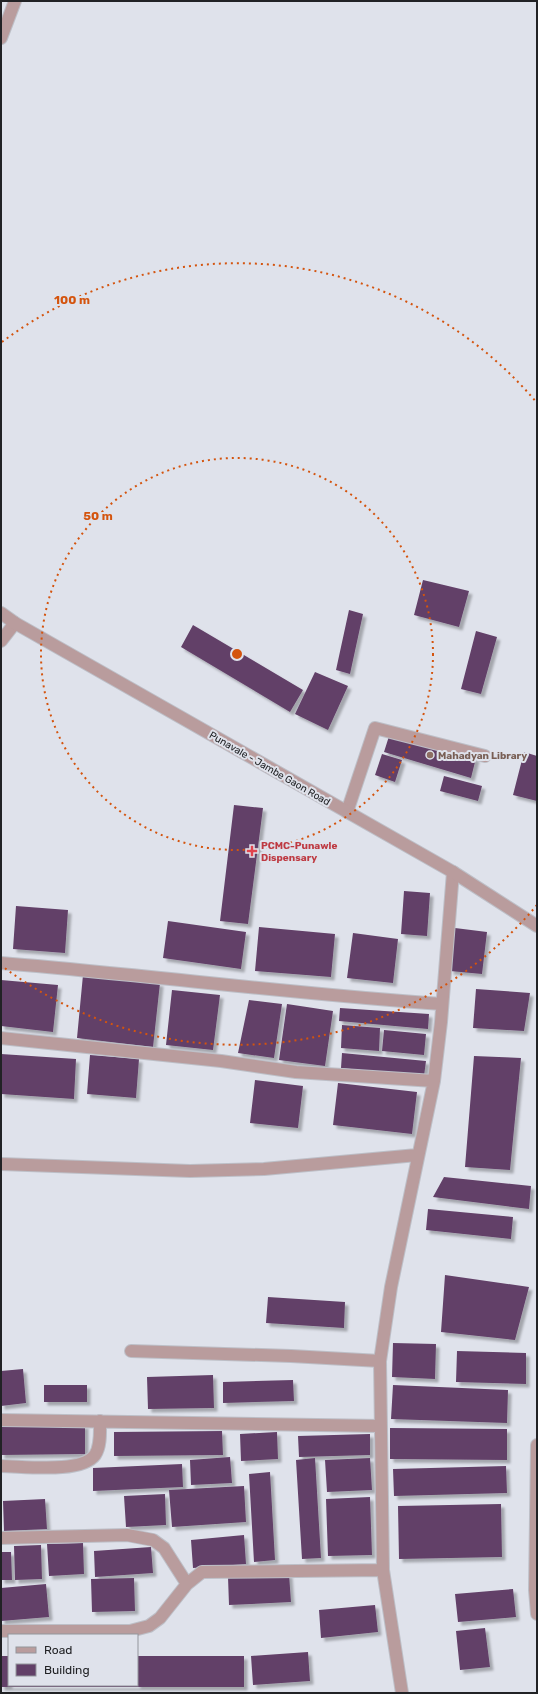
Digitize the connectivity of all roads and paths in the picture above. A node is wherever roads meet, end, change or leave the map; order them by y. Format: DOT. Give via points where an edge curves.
graph roads {
  1 [pos="15,1"];
  2 [pos="1,38"];
  3 [pos="1,613"];
  4 [pos="15,623"];
  5 [pos="1,641"];
  6 [pos="485,756"];
  7 [pos="347,812"];
  8 [pos="453,872"];
  9 [pos="537,926"];
  10 [pos="1,963"];
  11 [pos="442,1004"];
  12 [pos="1,1038"];
  13 [pos="434,1081"];
  14 [pos="417,1155"];
  15 [pos="1,1164"];
  16 [pos="131,1351"];
  17 [pos="380,1361"];
  18 [pos="1,1420"];
  19 [pos="100,1421"];
  20 [pos="380,1426"];
  21 [pos="537,1446"];
  22 [pos="1,1466"];
  23 [pos="1,1538"];
  24 [pos="382,1570"];
  25 [pos="186,1584"];
  26 [pos="537,1614"];
  27 [pos="1,1631"];
  28 [pos="402,1693"];
  1 -- 2 [label="street"];
  3 -- 4 [label="street, Punavale - Jambe Gaon Road"];
  4 -- 5 [label="street"];
  4 -- 7 [label="street, Punavale - Jambe Gaon Road"];
  6 -- 7 [label="street" via="375,728"];
  7 -- 8 [label="street, Punavale - Jambe Gaon Road"];
  8 -- 9 [label="street, Punavale - Jambe Gaon Road"];
  8 -- 11 [label="street"];
  10 -- 11 [label="street" via="335,997"];
  11 -- 13 [label="street"];
  12 -- 13 [label="street" via="221,1061 296,1072"];
  13 -- 14 [label="street"];
  14 -- 15 [label="street" via="264,1169 198,1171"];
  14 -- 17 [label="street" via="391,1286"];
  16 -- 17 [label="street"];
  17 -- 20 [label="street"];
  18 -- 19 [label="street"];
  19 -- 20 [label="street"];
  19 -- 22 [label="street" via="99,1447 94,1456 83,1463 70,1467"];
  20 -- 24 [label="street"];
  21 -- 26 [label="street"];
  23 -- 25 [label="street" via="127,1535 153,1540 164,1548"];
  24 -- 25 [label="street" via="215,1570 202,1572"];
  24 -- 28 [label="street"];
  25 -- 27 [label="street" via="160,1618 142,1628 130,1631"];
}
